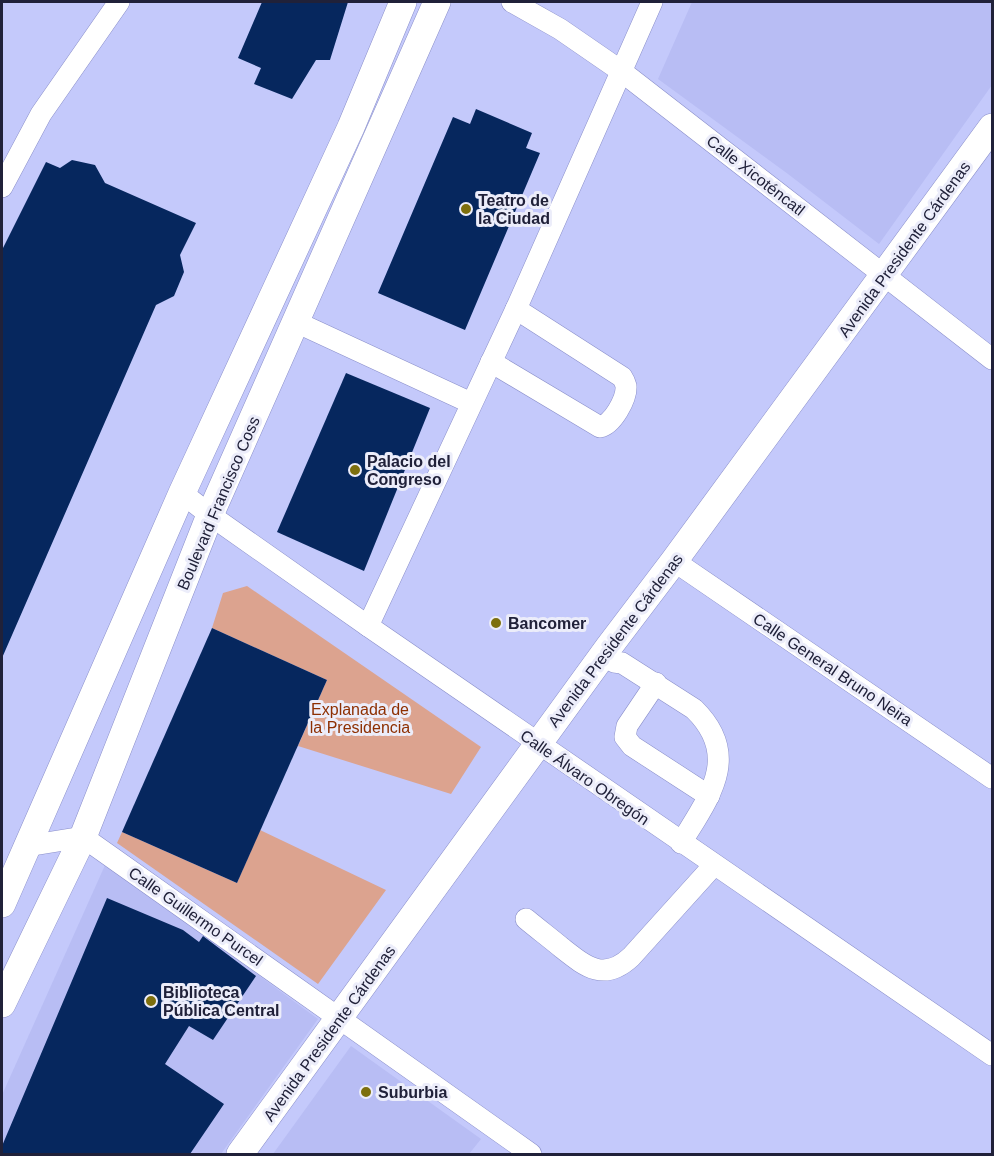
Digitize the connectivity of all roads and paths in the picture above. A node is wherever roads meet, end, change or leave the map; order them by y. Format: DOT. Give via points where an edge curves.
graph roads {
  1 [pos="119,2"];
  2 [pos="403,2"];
  3 [pos="437,2"];
  4 [pos="512,2"];
  5 [pos="652,2"];
  6 [pos="621,71"];
  7 [pos="351,127"];
  8 [pos="993,128"];
  9 [pos="377,138"];
  10 [pos="2,187"];
  11 [pos="885,275"];
  12 [pos="516,309"];
  13 [pos="296,322"];
  14 [pos="993,359"];
  15 [pos="491,362"];
  16 [pos="471,403"];
  17 [pos="182,493"];
  18 [pos="210,515"];
  19 [pos="674,561"];
  20 [pos="368,626"];
  21 [pos="611,655"];
  22 [pos="656,684"];
  23 [pos="538,744"];
  24 [pos="993,778"];
  25 [pos="709,796"];
  26 [pos="83,837"];
  27 [pos="681,843"];
  28 [pos="27,846"];
  29 [pos="714,865"];
  30 [pos="2,904"];
  31 [pos="526,919"];
  32 [pos="2,1004"];
  33 [pos="339,1018"];
  34 [pos="993,1055"];
  35 [pos="240,1155"];
  36 [pos="531,1155"];
  1 -- 10 [label="street" via="41,114"];
  2 -- 7 [label="main road, Boulevard Francisco Coss"];
  3 -- 9 [label="main road, Boulevard Francisco Coss"];
  4 -- 6 [label="street, Calle Xicoténcatl"];
  5 -- 6 [label="street"];
  6 -- 11 [label="street, Calle Xicoténcatl"];
  6 -- 12 [label="street"];
  7 -- 9 [label="street"];
  7 -- 17 [label="main road, Boulevard Francisco Coss"];
  8 -- 11 [label="main road, Avenida Presidente Cárdenas"];
  9 -- 13 [label="main road, Boulevard Francisco Coss"];
  11 -- 14 [label="street, Calle Xicoténcatl"];
  11 -- 19 [label="main road, Avenida Presidente Cárdenas"];
  12 -- 15 [label="street"];
  12 -- 15 [label="street" via="622,377 626,383 624,398 609,422 600,427"];
  13 -- 16 [label="street"];
  13 -- 18 [label="main road, Boulevard Francisco Coss"];
  15 -- 16 [label="street"];
  16 -- 20 [label="street"];
  17 -- 18 [label="street, Calle Álvaro Obregón"];
  17 -- 28 [label="main road, Boulevard Francisco Coss"];
  18 -- 20 [label="street, Calle Álvaro Obregón"];
  18 -- 26 [label="main road, Boulevard Francisco Coss"];
  19 -- 21 [label="main road, Avenida Presidente Cárdenas"];
  19 -- 24 [label="street, Calle General Bruno Neira"];
  20 -- 23 [label="street, Calle Álvaro Obregón"];
  21 -- 22 [label="street"];
  21 -- 23 [label="main road, Avenida Presidente Cárdenas"];
  22 -- 25 [label="street" via="694,709 711,730 717,743 719,766"];
  22 -- 25 [label="street" via="627,726 625,737 632,746"];
  23 -- 27 [label="street, Calle Álvaro Obregón"];
  23 -- 33 [label="main road, Avenida Presidente Cárdenas"];
  25 -- 27 [label="street"];
  26 -- 28 [label="street"];
  26 -- 32 [label="main road, Boulevard Francisco Coss"];
  26 -- 33 [label="street, Calle Guillermo Purcel"];
  27 -- 29 [label="street, Calle Álvaro Obregón"];
  28 -- 30 [label="main road, Boulevard Francisco Coss"];
  29 -- 31 [label="street" via="631,957 609,970 584,965"];
  29 -- 34 [label="street, Calle Álvaro Obregón"];
  33 -- 35 [label="main road, Avenida Presidente Cárdenas"];
  33 -- 36 [label="street, Calle Guillermo Purcel"];
}
